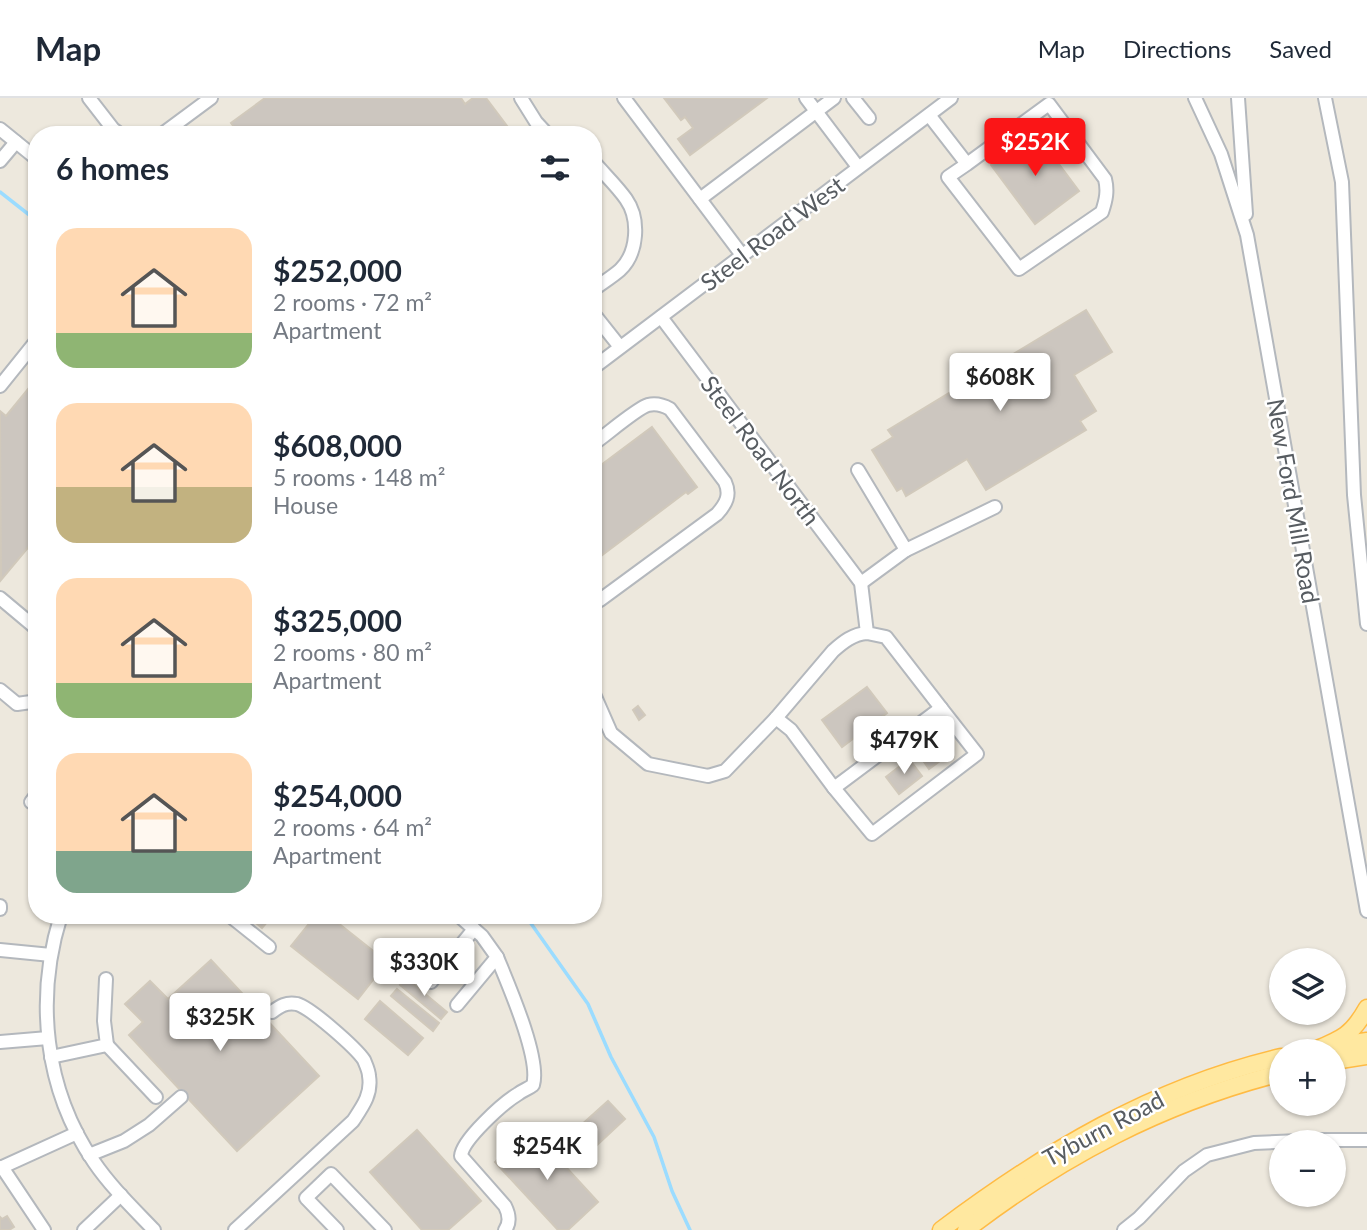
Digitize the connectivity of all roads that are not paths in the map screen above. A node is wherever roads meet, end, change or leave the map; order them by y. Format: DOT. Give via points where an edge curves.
graph roads {
  1 [pos="89,98"];
  2 [pos="211,98"];
  3 [pos="521,98"];
  4 [pos="624,98"];
  5 [pos="806,98"];
  6 [pos="834,98"];
  7 [pos="853,98"];
  8 [pos="951,98"];
  9 [pos="1195,98"];
  10 [pos="1238,98"];
  11 [pos="1325,98"];
  12 [pos="816,111"];
  13 [pos="929,115"];
  14 [pos="869,118"];
  15 [pos="111,126"];
  16 [pos="173,126"];
  17 [pos="540,126"];
  18 [pos="0,129"];
  19 [pos="16,142"];
  20 [pos="28,152"];
  21 [pos="0,161"];
  22 [pos="967,164"];
  23 [pos="859,167"];
  24 [pos="602,171"];
  25 [pos="700,199"];
  26 [pos="1247,235"];
  27 [pos="742,255"];
  28 [pos="602,283"];
  29 [pos="661,317"];
  30 [pos="602,324"];
  31 [pos="620,347"];
  32 [pos="28,351"];
  33 [pos="602,361"];
  34 [pos="0,386"];
  35 [pos="602,437"];
  36 [pos="858,470"];
  37 [pos="995,507"];
  38 [pos="906,550"];
  39 [pos="861,583"];
  40 [pos="0,598"];
  41 [pos="602,599"];
  42 [pos="28,621"];
  43 [pos="1367,624"];
  44 [pos="867,633"];
  45 [pos="0,690"];
  46 [pos="28,702"];
  47 [pos="941,708"];
  48 [pos="602,712"];
  49 [pos="776,718"];
  50 [pos="834,788"];
  51 [pos="1367,911"];
  52 [pos="59,924"];
  53 [pos="240,924"];
  54 [pos="468,924"];
  55 [pos="474,929"];
  56 [pos="269,947"];
  57 [pos="0,950"];
  58 [pos="51,955"];
  59 [pos="497,957"];
  60 [pos="106,979"];
  61 [pos="430,982"];
  62 [pos="457,1005"];
  63 [pos="1367,1008"];
  64 [pos="272,1012"];
  65 [pos="48,1038"];
  66 [pos="1339,1039"];
  67 [pos="1367,1041"];
  68 [pos="0,1042"];
  69 [pos="107,1045"];
  70 [pos="1346,1045"];
  71 [pos="1367,1056"];
  72 [pos="51,1057"];
  73 [pos="1346,1059"];
  74 [pos="1269,1060"];
  75 [pos="1269,1077"];
  76 [pos="156,1097"];
  77 [pos="181,1097"];
  78 [pos="77,1133"];
  79 [pos="1367,1140"];
  80 [pos="89,1155"];
  81 [pos="1,1168"];
  82 [pos="121,1195"];
  83 [pos="44,1230"];
  84 [pos="83,1230"];
  85 [pos="154,1230"];
  86 [pos="235,1230"];
  87 [pos="337,1230"];
  88 [pos="385,1230"];
  89 [pos="505,1230"];
  90 [pos="941,1230"];
  91 [pos="966,1230"];
  92 [pos="1124,1230"];
  1 -- 15 [label="street"];
  2 -- 16 [label="street"];
  3 -- 17 [label="street"];
  4 -- 25 [label="street"];
  5 -- 12 [label="street"];
  6 -- 12 [label="street"];
  7 -- 14 [label="street"];
  8 -- 13 [label="street, Steel Road West"];
  9 -- 26 [label="street, New Ford Mill Road" via="1221,154"];
  10 -- 26 [label="street"];
  11 -- 43 [label="street" via="1342,182 1354,495"];
  12 -- 23 [label="street"];
  12 -- 25 [label="street"];
  13 -- 22 [label="street"];
  13 -- 23 [label="street, Steel Road West"];
  18 -- 19 [label="street"];
  19 -- 20 [label="street"];
  19 -- 21 [label="street"];
  22 -- 22 [label="street" via="948,177 1019,269 1102,212 1105,203 1105,178 1049,104"];
  23 -- 27 [label="street, Steel Road West"];
  24 -- 28 [label="street" via="627,200 635,236 629,258"];
  25 -- 27 [label="street"];
  26 -- 51 [label="street, New Ford Mill Road"];
  27 -- 29 [label="street, Steel Road West"];
  29 -- 31 [label="street, Steel Road West"];
  29 -- 39 [label="street, Steel Road North"];
  30 -- 31 [label="street"];
  31 -- 33 [label="street, Steel Road West"];
  32 -- 34 [label="street"];
  35 -- 41 [label="street" via="644,407 665,406 725,482 728,493 717,514"];
  36 -- 38 [label="street"];
  37 -- 38 [label="street"];
  38 -- 39 [label="street"];
  39 -- 44 [label="street"];
  40 -- 42 [label="street"];
  44 -- 47 [label="street" via="886,637"];
  44 -- 49 [label="street" via="858,633 833,651"];
  45 -- 46 [label="street" via="17,704"];
  47 -- 50 [label="street"];
  47 -- 50 [label="street" via="977,754 872,834"];
  48 -- 49 [label="street" via="611,733 648,764 708,776 725,771"];
  49 -- 50 [label="street" via="791,730"];
  52 -- 58 [label="street"];
  53 -- 56 [label="street"];
  54 -- 55 [label="street"];
  55 -- 59 [label="street"];
  55 -- 61 [label="street"];
  57 -- 58 [label="street"];
  58 -- 65 [label="street"];
  59 -- 62 [label="street"];
  59 -- 89 [label="street" via="516,1001 535,1079 484,1123 464,1144 460,1156 505,1206 509,1220"];
  60 -- 69 [label="street"];
  63 -- 66 [label="main road"];
  64 -- 86 [label="street" via="282,1004 296,1004 323,1020 363,1059 370,1090 353,1121"];
  65 -- 68 [label="street"];
  65 -- 72 [label="street"];
  67 -- 70 [label="main road"];
  69 -- 72 [label="street"];
  69 -- 76 [label="street"];
  71 -- 73 [label="main road"];
  72 -- 78 [label="street"];
  74 -- 90 [label="main road, Tyburn Road" via="1185,1087 1124,1113 1045,1157"];
  75 -- 91 [label="main road, Tyburn Road" via="1147,1119 1053,1170"];
  77 -- 80 [label="street" via="124,1141"];
  78 -- 80 [label="street"];
  78 -- 81 [label="street"];
  79 -- 92 [label="street" via="1254,1143 1207,1155 1184,1171"];
  80 -- 82 [label="street"];
  81 -- 83 [label="street"];
  82 -- 84 [label="street"];
  82 -- 85 [label="street"];
  87 -- 88 [label="street" via="306,1198 331,1174"];
}
